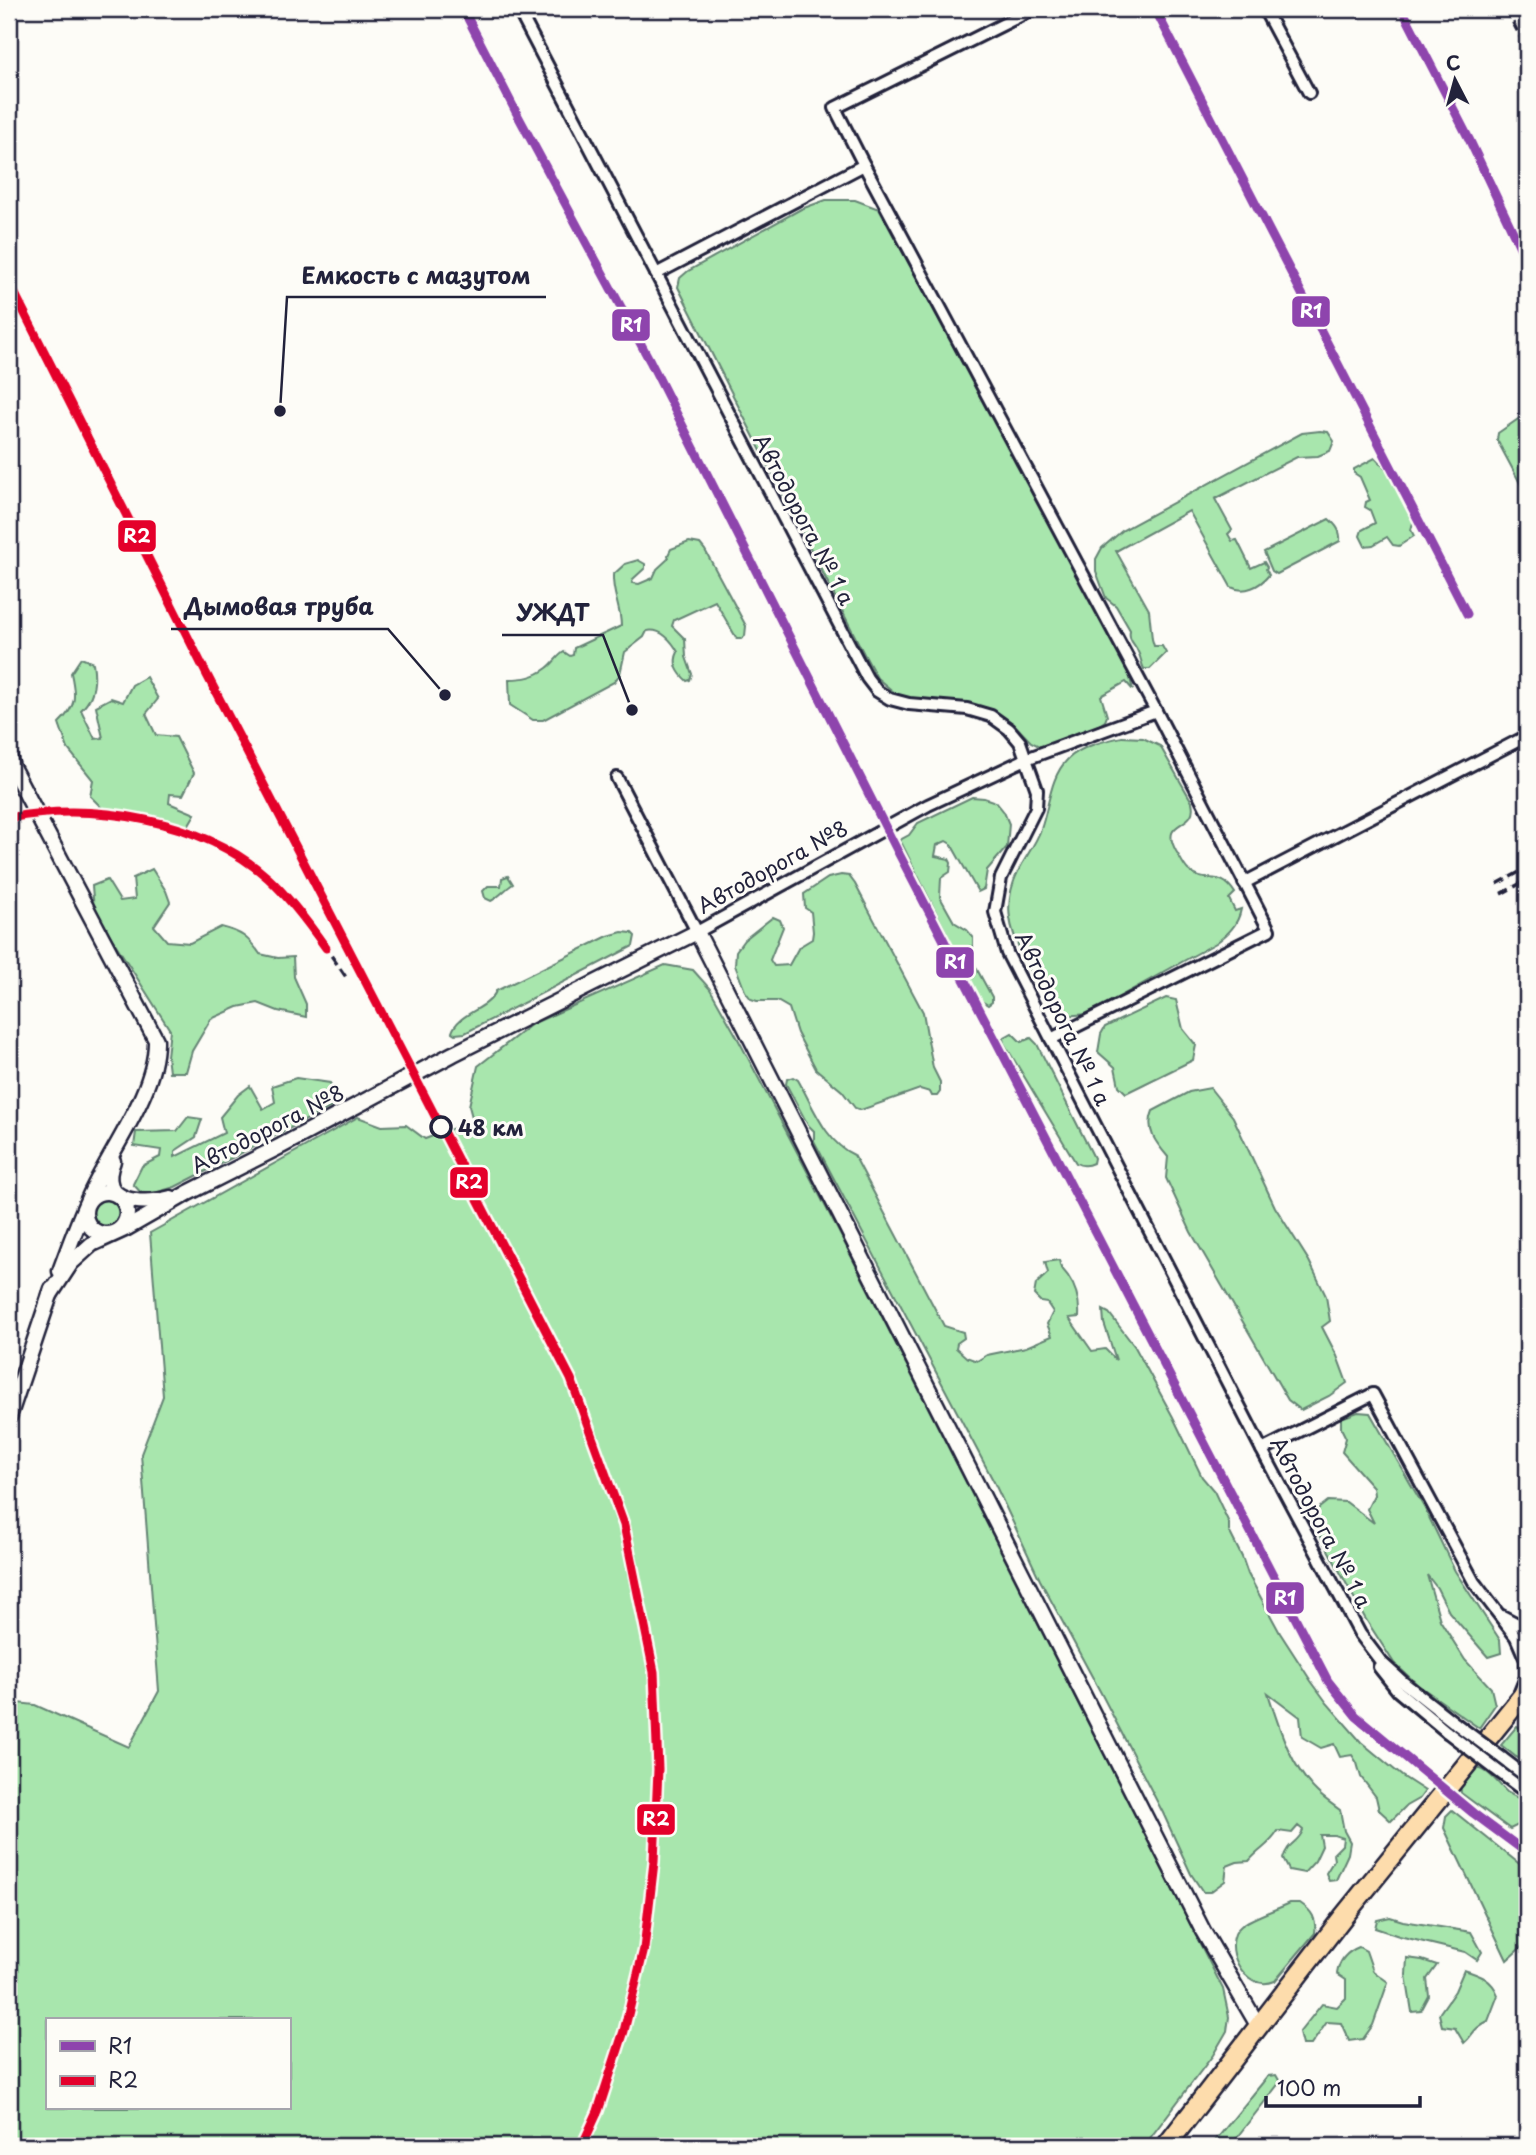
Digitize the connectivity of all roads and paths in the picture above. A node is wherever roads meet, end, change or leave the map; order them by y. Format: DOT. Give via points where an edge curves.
graph roads {
  1 [pos="518,9"];
  2 [pos="1034,9"];
  3 [pos="1264,9"];
  4 [pos="1309,93"];
  5 [pos="864,165"];
  6 [pos="656,274"];
  7 [pos="1156,712"];
  8 [pos="1527,736"];
  9 [pos="1026,759"];
  10 [pos="10,764"];
  11 [pos="617,778"];
  12 [pos="1244,883"];
  13 [pos="697,932"];
  14 [pos="1051,1039"];
  15 [pos="122,1136"];
  16 [pos="188,1193"];
  17 [pos="120,1197"];
  18 [pos="87,1204"];
  19 [pos="116,1232"];
  20 [pos="50,1295"];
  21 [pos="9,1417"];
  22 [pos="1262,1450"];
  23 [pos="1497,1613"];
  24 [pos="1527,1629"];
  25 [pos="1360,1634"];
  26 [pos="1527,1640"];
  27 [pos="1527,1690"];
  28 [pos="1515,1705"];
  29 [pos="1527,1777"];
  30 [pos="1527,1793"];
  31 [pos="1259,2027"];
  32 [pos="1166,2146"];
  1 -- 6 [label="street, Автодорога № 1 а"];
  2 -- 5 [label="street" via="835,108"];
  3 -- 4 [label="street"];
  5 -- 6 [label="street"];
  5 -- 7 [label="street"];
  6 -- 9 [label="street, Автодорога № 1 а" via="867,678 890,699 992,716 1009,729"];
  7 -- 9 [label="street, Автодорога №8"];
  7 -- 12 [label="street"];
  8 -- 12 [label="street"];
  9 -- 13 [label="street, Автодорога №8" via="928,805"];
  9 -- 14 [label="street, Автодорога № 1 а" via="1037,790 1036,808 1001,878 995,912 1007,953"];
  10 -- 15 [label="street" via="156,1040 152,1073"];
  11 -- 13 [label="street"];
  12 -- 14 [label="street" via="1269,930"];
  13 -- 16 [label="street, Автодорога №8"];
  13 -- 31 [label="street" via="1203,1931"];
  14 -- 22 [label="street, Автодорога № 1 а"];
  15 -- 17 [label="street" via="109,1175"];
  15 -- 18 [label="street"];
  16 -- 17 [label="street, Автодорога №8" via="149,1202"];
  16 -- 19 [label="street, Автодорога №8"];
  17 -- 18 [label="street" via="100,1193"];
  17 -- 19 [label="street" via="127,1216"];
  18 -- 19 [label="street" via="90,1227 102,1233"];
  18 -- 20 [label="street"];
  19 -- 20 [label="street, Автодорога №8" via="76,1257"];
  20 -- 21 [label="street"];
  22 -- 23 [label="street" via="1373,1394 1474,1582"];
  22 -- 25 [label="street, Автодорога № 1 а"];
  23 -- 24 [label="street"];
  23 -- 26 [label="street"];
  23 -- 28 [label="street" via="1516,1637 1526,1660 1526,1677"];
  25 -- 29 [label="street, Автодорога № 1 а, bridge" via="1404,1683"];
  25 -- 30 [label="street, bridge" via="1398,1691"];
  27 -- 28 [label="highway"];
  28 -- 31 [label="highway"];
  31 -- 32 [label="highway"];
}
